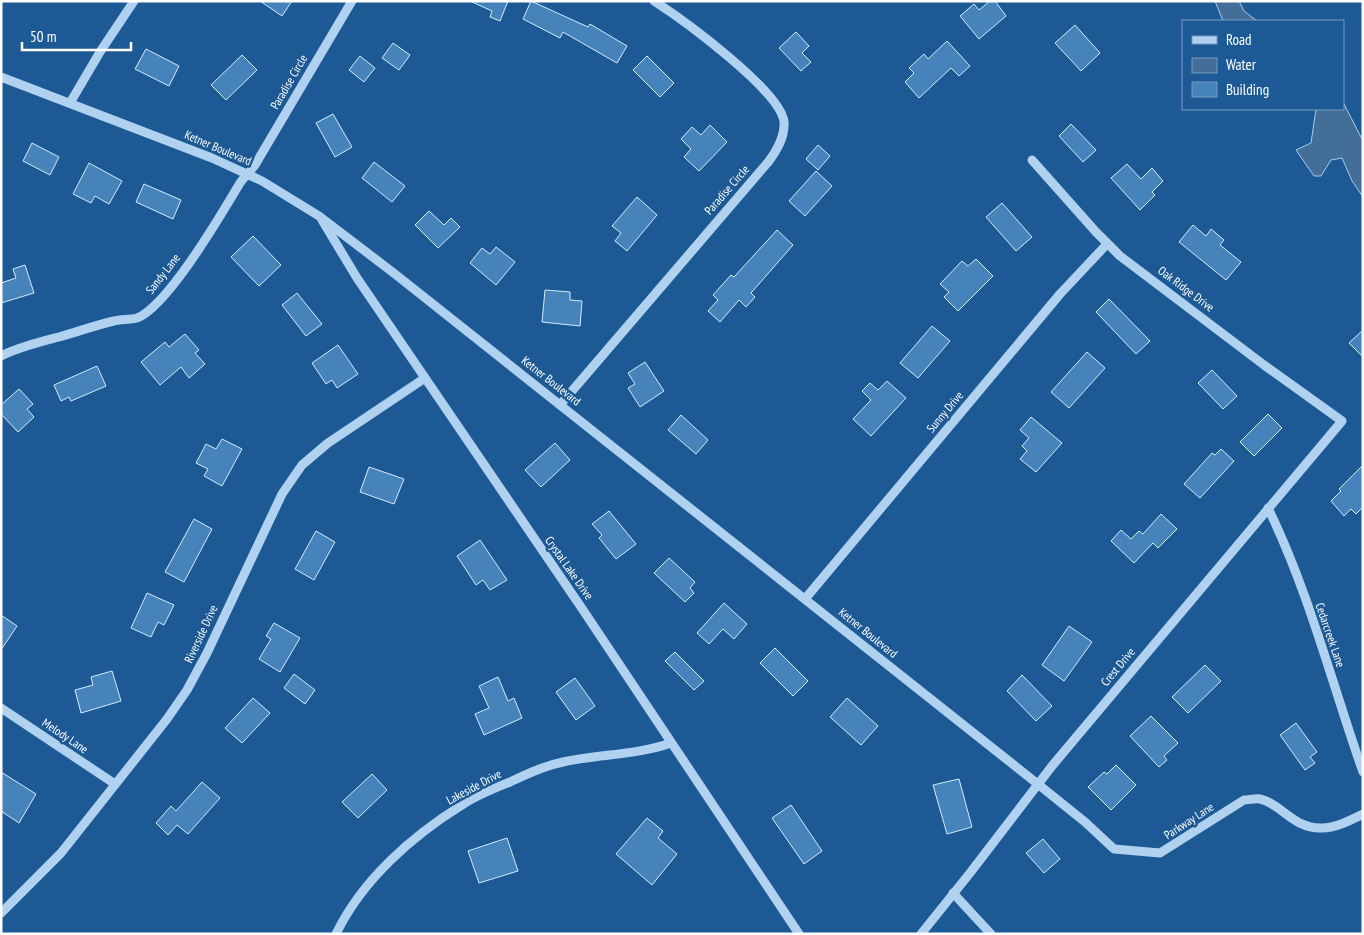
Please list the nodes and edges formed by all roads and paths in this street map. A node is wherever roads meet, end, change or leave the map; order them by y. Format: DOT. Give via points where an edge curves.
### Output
graph roads {
  1 [pos="134,1"];
  2 [pos="352,1"];
  3 [pos="654,1"];
  4 [pos="1,77"];
  5 [pos="70,103"];
  6 [pos="1032,160"];
  7 [pos="249,174"];
  8 [pos="319,216"];
  9 [pos="1107,244"];
  10 [pos="1,356"];
  11 [pos="425,378"];
  12 [pos="560,405"];
  13 [pos="1342,421"];
  14 [pos="1268,508"];
  15 [pos="805,599"];
  16 [pos="1,708"];
  17 [pos="671,742"];
  18 [pos="1363,772"];
  19 [pos="115,784"];
  20 [pos="1039,784"];
  21 [pos="1363,814"];
  22 [pos="953,894"];
  23 [pos="1,912"];
  24 [pos="336,934"];
  25 [pos="800,934"];
  26 [pos="921,934"];
  27 [pos="991,934"];
  1 -- 5 [label="street"];
  2 -- 7 [label="street, Paradise Circle"];
  3 -- 12 [label="street, Paradise Circle" via="701,34 767,94 778,107 784,122 782,135 769,161"];
  4 -- 5 [label="street, Ketner Boulevard"];
  5 -- 7 [label="street, Ketner Boulevard"];
  6 -- 9 [label="street, Oak Ridge Drive"];
  7 -- 8 [label="street, Ketner Boulevard"];
  7 -- 10 [label="street, Sandy Lane" via="174,284 150,310 137,318 106,323"];
  8 -- 11 [label="street, Crystal Lake Drive"];
  8 -- 12 [label="street, Ketner Boulevard"];
  9 -- 13 [label="street, Oak Ridge Drive"];
  9 -- 15 [label="street, Sunny Drive" via="1060,294"];
  11 -- 17 [label="street, Crystal Lake Drive"];
  11 -- 19 [label="street, Riverside Drive" via="328,443 291,478 191,683"];
  12 -- 15 [label="street, Ketner Boulevard"];
  13 -- 14 [label="street, Crest Drive"];
  14 -- 18 [label="street, Cedarcreek Lane" via="1300,585"];
  14 -- 20 [label="street, Crest Drive"];
  15 -- 20 [label="street, Ketner Boulevard"];
  16 -- 19 [label="street, Melody Lane"];
  17 -- 24 [label="street, Lakeside Drive" via="633,752 561,762 470,800 397,854 352,906"];
  17 -- 25 [label="street, Crystal Lake Drive"];
  19 -- 23 [label="street, Riverside Drive" via="61,853"];
  20 -- 21 [label="street, Parkway Lane" via="1114,849 1160,853 1244,800 1260,799 1294,821 1318,828"];
  20 -- 22 [label="street, Crest Drive"];
  22 -- 26 [label="street, Crest Drive"];
  22 -- 27 [label="street"];
}
